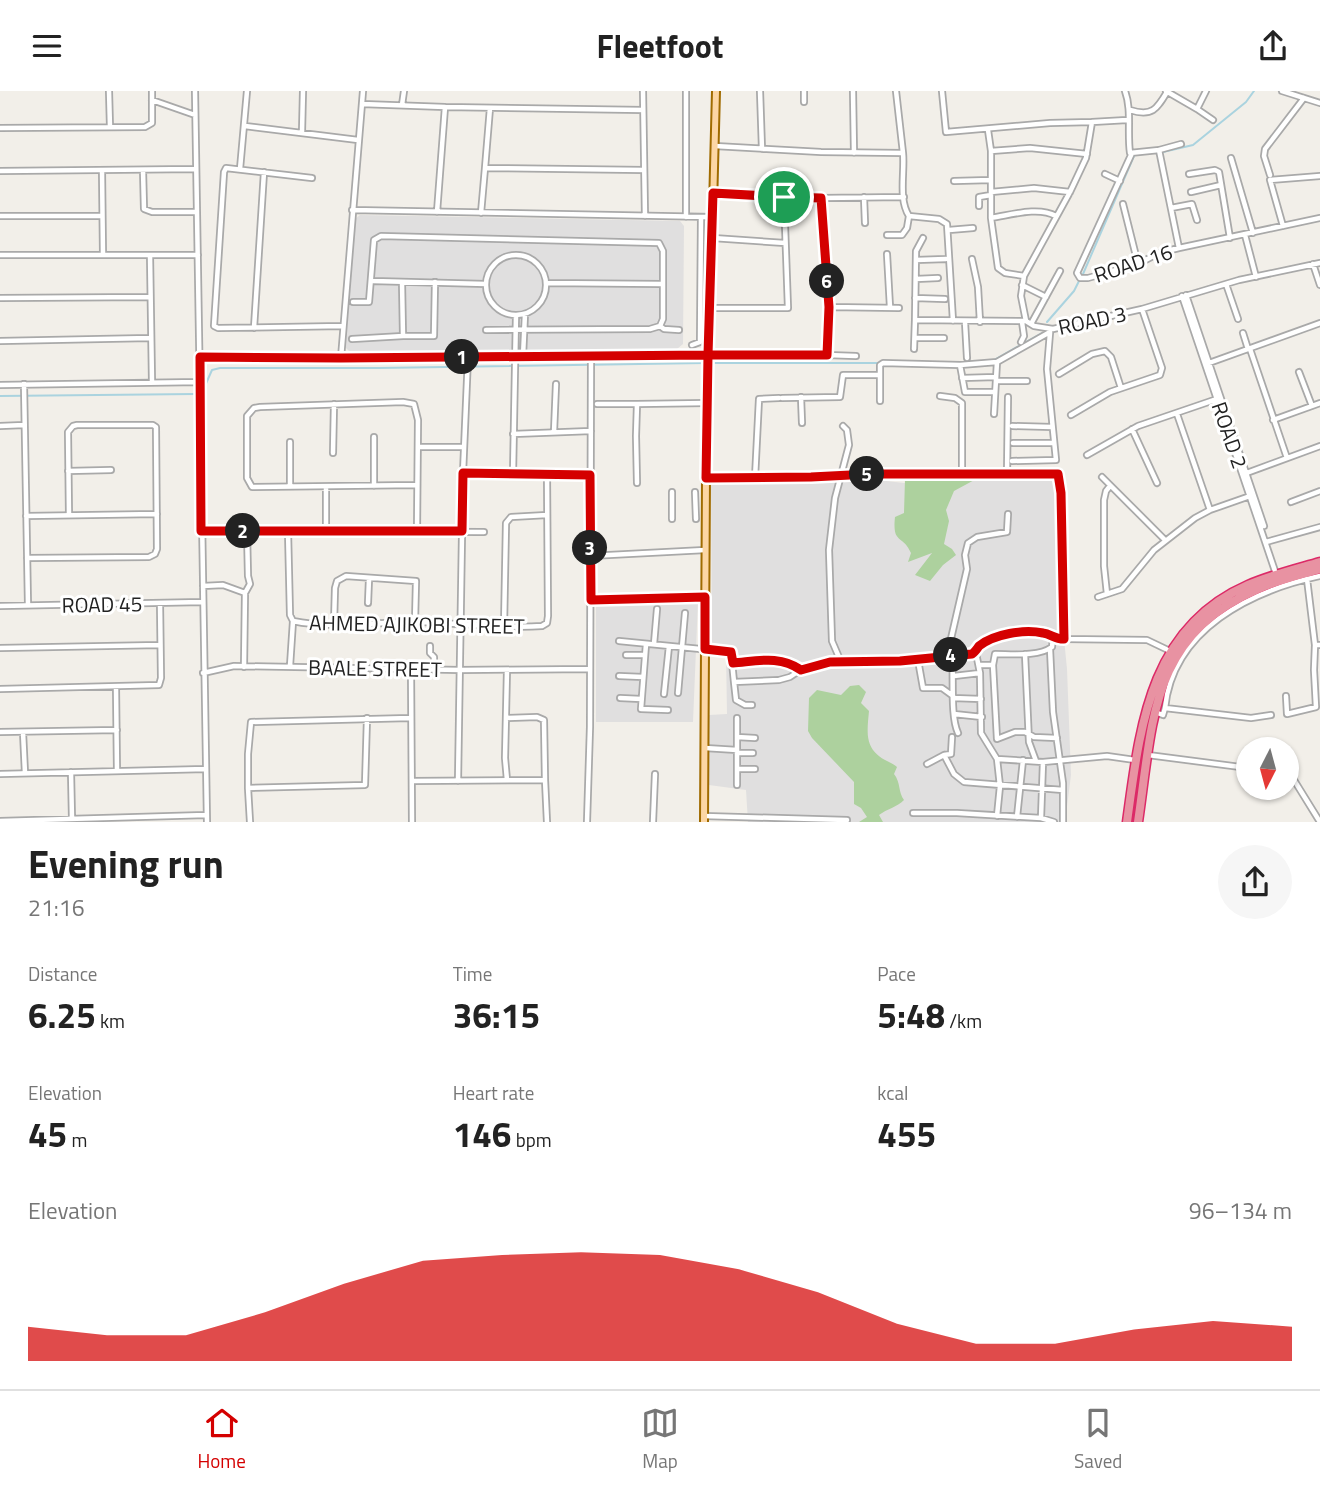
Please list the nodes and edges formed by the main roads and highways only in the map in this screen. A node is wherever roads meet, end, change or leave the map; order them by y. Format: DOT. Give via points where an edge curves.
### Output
graph roads {
  1 [pos="716,91"];
  2 [pos="1320,562"];
  3 [pos="1320,569"];
  4 [pos="1148,721"];
  5 [pos="704,819"];
  6 [pos="1127,822"];
  7 [pos="1138,822"];
  1 -- 5 [label="main road" via="707,403"];
  2 -- 4 [label="highway" via="1247,585 1217,602 1190,626 1170,651 1155,682"];
  3 -- 4 [label="highway" via="1258,589 1212,616 1174,661"];
  4 -- 6 [label="highway" via="1135,760"];
  4 -- 7 [label="highway"];
}
